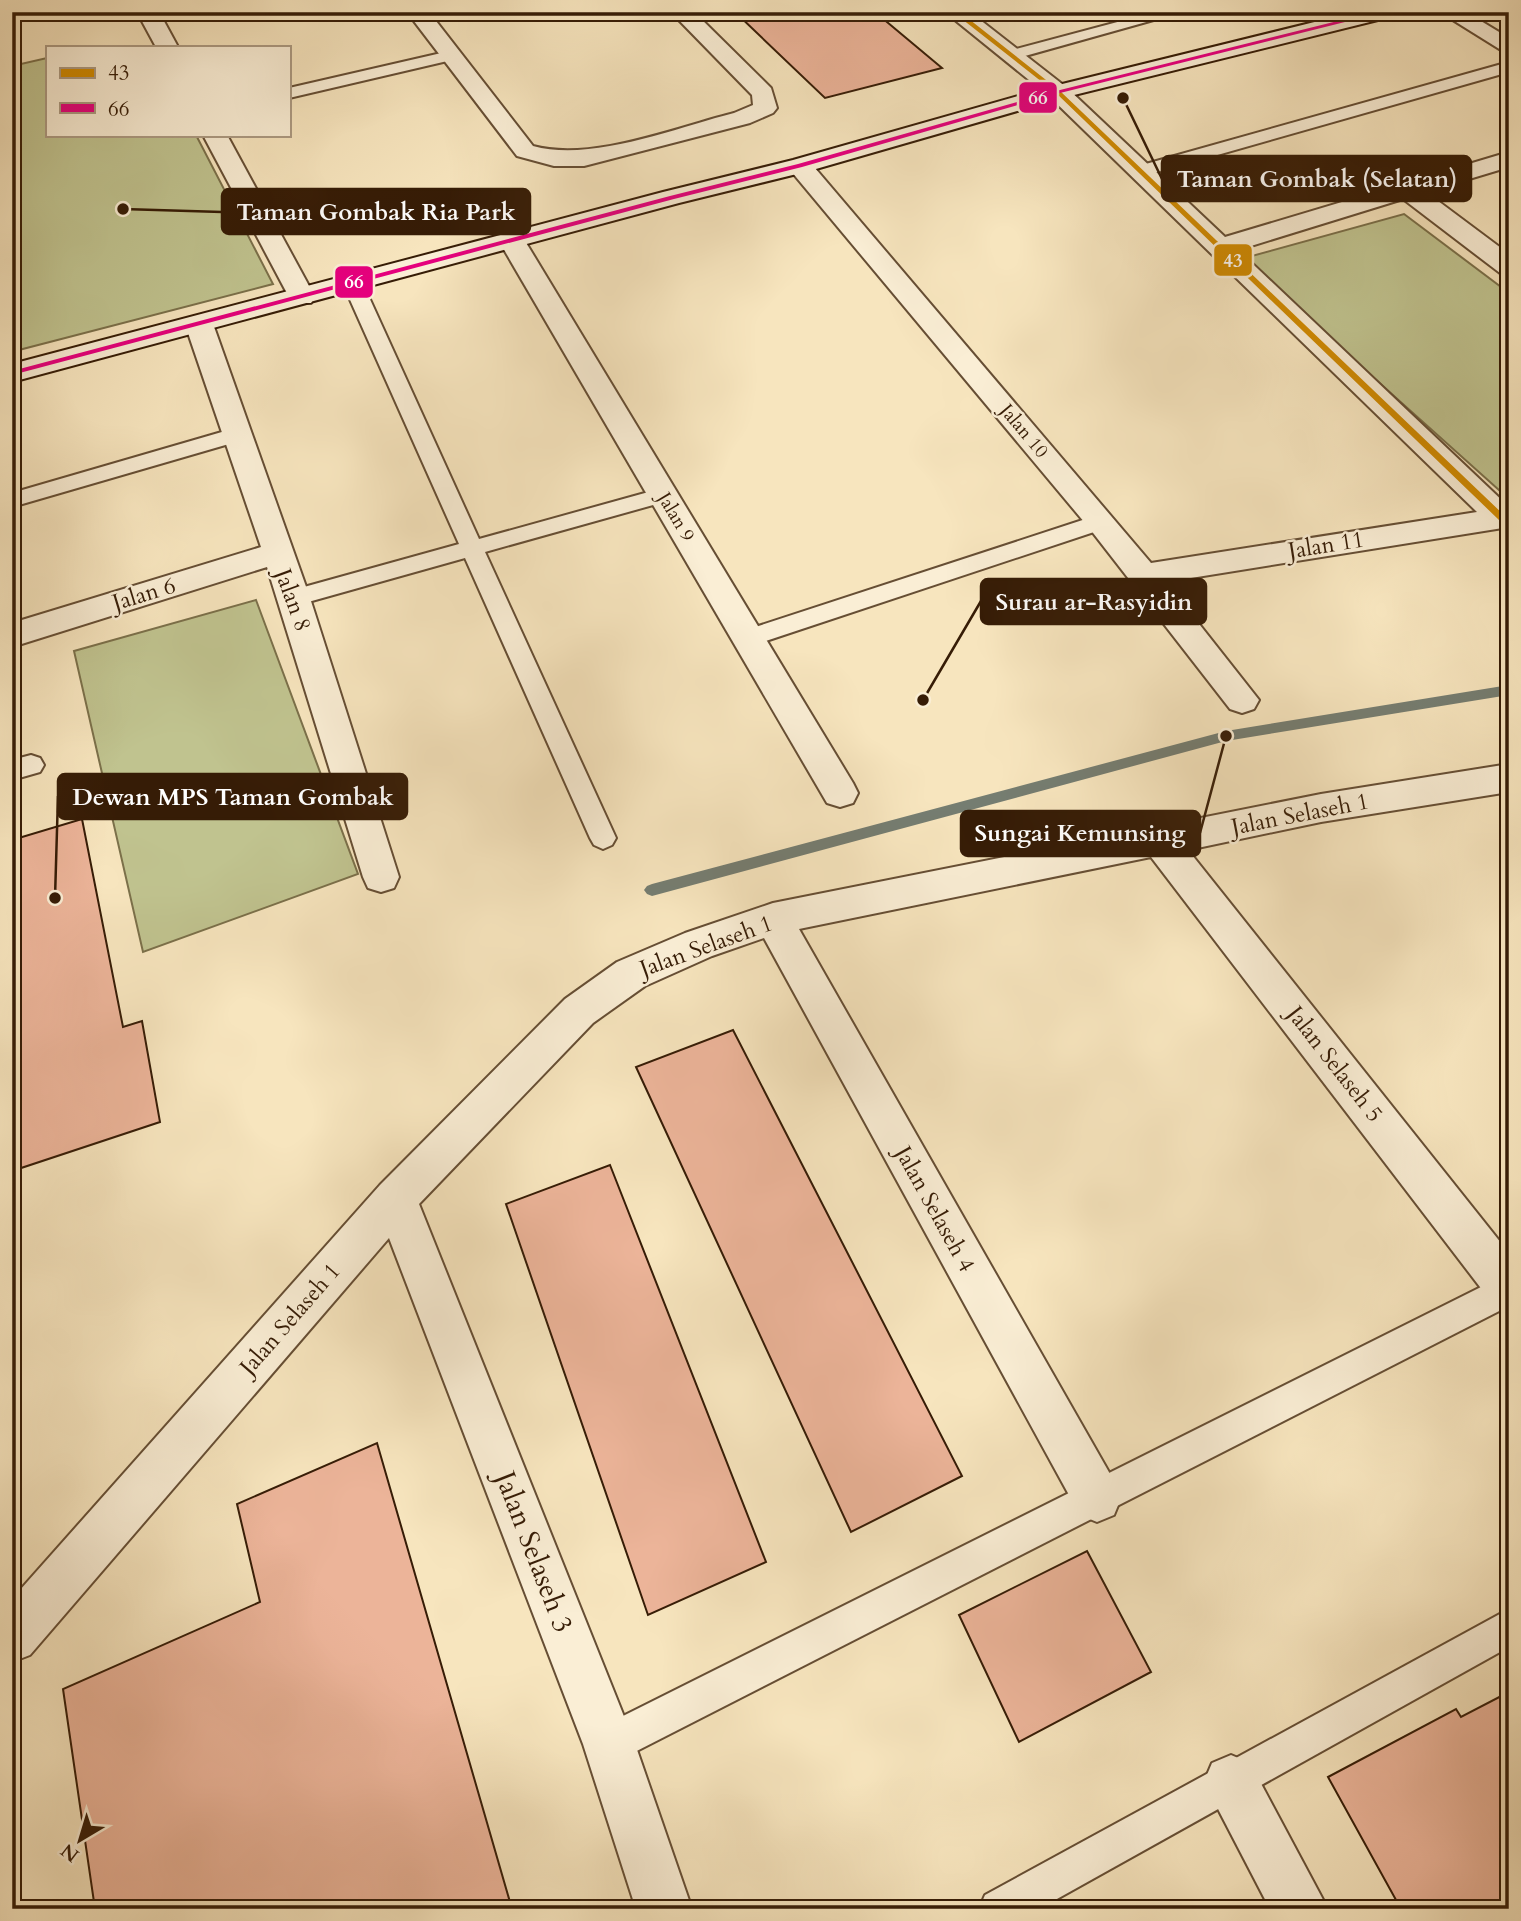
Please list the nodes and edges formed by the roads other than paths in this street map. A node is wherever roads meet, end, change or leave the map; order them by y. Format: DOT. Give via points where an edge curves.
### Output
graph roads {
  1 [pos="148,12"];
  2 [pos="418,12"];
  3 [pos="682,12"];
  4 [pos="956,12"];
  5 [pos="1174,12"];
  6 [pos="1382,12"];
  7 [pos="1451,12"];
  8 [pos="166,46"];
  9 [pos="1509,48"];
  10 [pos="1011,55"];
  11 [pos="450,56"];
  12 [pos="1509,67"];
  13 [pos="1058,92"];
  14 [pos="290,93"];
  15 [pos="216,136"];
  16 [pos="1509,159"];
  17 [pos="800,166"];
  18 [pos="1141,171"];
  19 [pos="1407,190"];
  20 [pos="512,241"];
  21 [pos="1220,247"];
  22 [pos="1509,267"];
  23 [pos="353,284"];
  24 [pos="302,297"];
  25 [pos="199,324"];
  26 [pos="12,373"];
  27 [pos="239,434"];
  28 [pos="663,495"];
  29 [pos="12,500"];
  30 [pos="1505,518"];
  31 [pos="1101,522"];
  32 [pos="472,550"];
  33 [pos="276,553"];
  34 [pos="1143,575"];
  35 [pos="294,598"];
  36 [pos="12,635"];
  37 [pos="748,638"];
  38 [pos="1242,700"];
  39 [pos="1509,778"];
  40 [pos="841,793"];
  41 [pos="603,838"];
  42 [pos="1158,841"];
  43 [pos="381,877"];
  44 [pos="773,919"];
  45 [pos="395,1199"];
  46 [pos="1509,1289"];
  47 [pos="1097,1498"];
  48 [pos="1509,1627"];
  49 [pos="12,1637"];
  50 [pos="609,1744"];
  51 [pos="1231,1782"];
  52 [pos="664,1909"];
  53 [pos="999,1909"];
  54 [pos="1300,1909"];
  1 -- 8 [label="street"];
  2 -- 11 [label="street"];
  3 -- 11 [label="street" via="763,93 765,108 584,159 554,159 526,151"];
  4 -- 10 [label="street"];
  5 -- 10 [label="lane"];
  6 -- 13 [label="street"];
  7 -- 9 [label="street"];
  10 -- 13 [label="street"];
  11 -- 14 [label="lane"];
  12 -- 18 [label="lane"];
  13 -- 17 [label="street"];
  13 -- 18 [label="street"];
  15 -- 24 [label="street"];
  16 -- 19 [label="street"];
  17 -- 20 [label="street"];
  17 -- 31 [label="street, Jalan 10"];
  18 -- 21 [label="street"];
  19 -- 21 [label="street"];
  19 -- 22 [label="street"];
  20 -- 23 [label="street"];
  20 -- 28 [label="street, Jalan 9"];
  21 -- 30 [label="street"];
  23 -- 24 [label="street"];
  23 -- 32 [label="lane"];
  24 -- 25 [label="street"];
  25 -- 26 [label="street"];
  25 -- 27 [label="street, Jalan 8"];
  27 -- 29 [label="lane"];
  27 -- 33 [label="street, Jalan 8"];
  28 -- 32 [label="lane"];
  28 -- 37 [label="street, Jalan 9"];
  30 -- 34 [label="street, Jalan 11"];
  31 -- 34 [label="street, Jalan 10"];
  31 -- 37 [label="lane"];
  32 -- 35 [label="lane"];
  32 -- 41 [label="lane"];
  33 -- 35 [label="street, Jalan 8"];
  33 -- 36 [label="street, Jalan 6"];
  34 -- 38 [label="street, Jalan 10"];
  35 -- 43 [label="street, Jalan 8"];
  37 -- 40 [label="street, Jalan 9"];
  39 -- 42 [label="street, Jalan Selaseh 1" via="1321,808"];
  42 -- 44 [label="street, Jalan Selaseh 1"];
  42 -- 46 [label="street, Jalan Selaseh 5"];
  44 -- 45 [label="street, Jalan Selaseh 1" via="631,974 579,1011"];
  44 -- 47 [label="street, Jalan Selaseh 4"];
  45 -- 49 [label="street, Jalan Selaseh 1"];
  45 -- 50 [label="street, Jalan Selaseh 3"];
  46 -- 47 [label="lane"];
  47 -- 50 [label="lane"];
  48 -- 51 [label="lane"];
  50 -- 52 [label="street, Jalan Selaseh 3"];
  51 -- 53 [label="lane"];
  51 -- 54 [label="street"];
}
